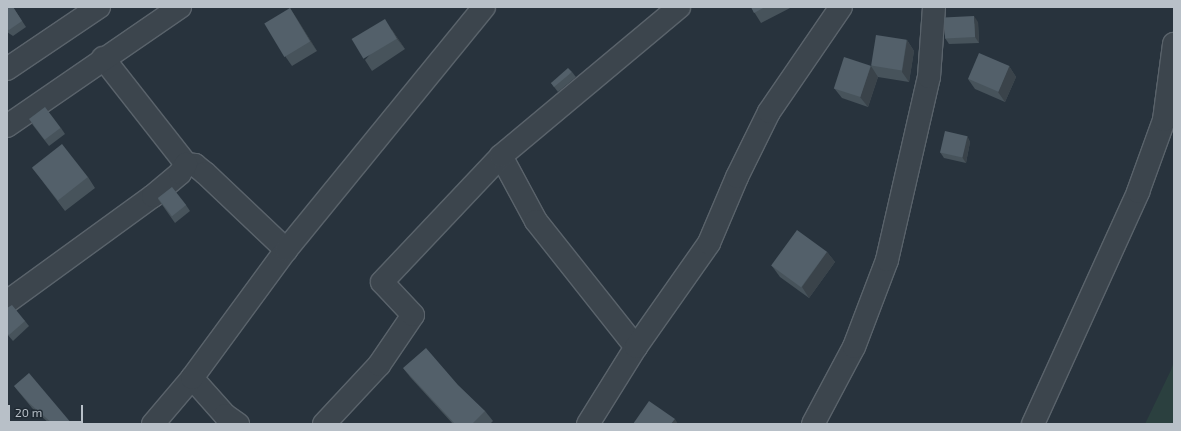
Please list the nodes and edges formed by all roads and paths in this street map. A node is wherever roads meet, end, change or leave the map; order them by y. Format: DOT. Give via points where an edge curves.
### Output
graph roads {
  1 [pos="99,7"];
  2 [pos="180,7"];
  3 [pos="484,7"];
  4 [pos="680,7"];
  5 [pos="841,7"];
  6 [pos="934,7"];
  7 [pos="1174,44"];
  8 [pos="104,58"];
  9 [pos="7,69"];
  10 [pos="7,126"];
  11 [pos="501,156"];
  12 [pos="186,164"];
  13 [pos="286,250"];
  14 [pos="7,302"];
  15 [pos="636,347"];
  16 [pos="192,378"];
  17 [pos="153,424"];
  18 [pos="238,424"];
  19 [pos="324,424"];
  20 [pos="588,424"];
  21 [pos="813,424"];
  22 [pos="1033,424"];
  1 -- 9 [label="street"];
  2 -- 8 [label="street"];
  3 -- 13 [label="street"];
  4 -- 11 [label="street"];
  5 -- 15 [label="street" via="769,112 709,242"];
  6 -- 21 [label="street" via="929,78 887,260 854,347"];
  7 -- 22 [label="street" via="1164,120 1138,192"];
  8 -- 10 [label="street"];
  8 -- 12 [label="street"];
  11 -- 15 [label="street" via="536,221"];
  11 -- 19 [label="street" via="382,282 412,315 379,365"];
  12 -- 13 [label="street" via="195,165 205,173"];
  12 -- 14 [label="street" via="180,173 153,196"];
  13 -- 16 [label="street"];
  15 -- 20 [label="street"];
  16 -- 17 [label="street"];
  16 -- 18 [label="street" via="225,415"];
}
